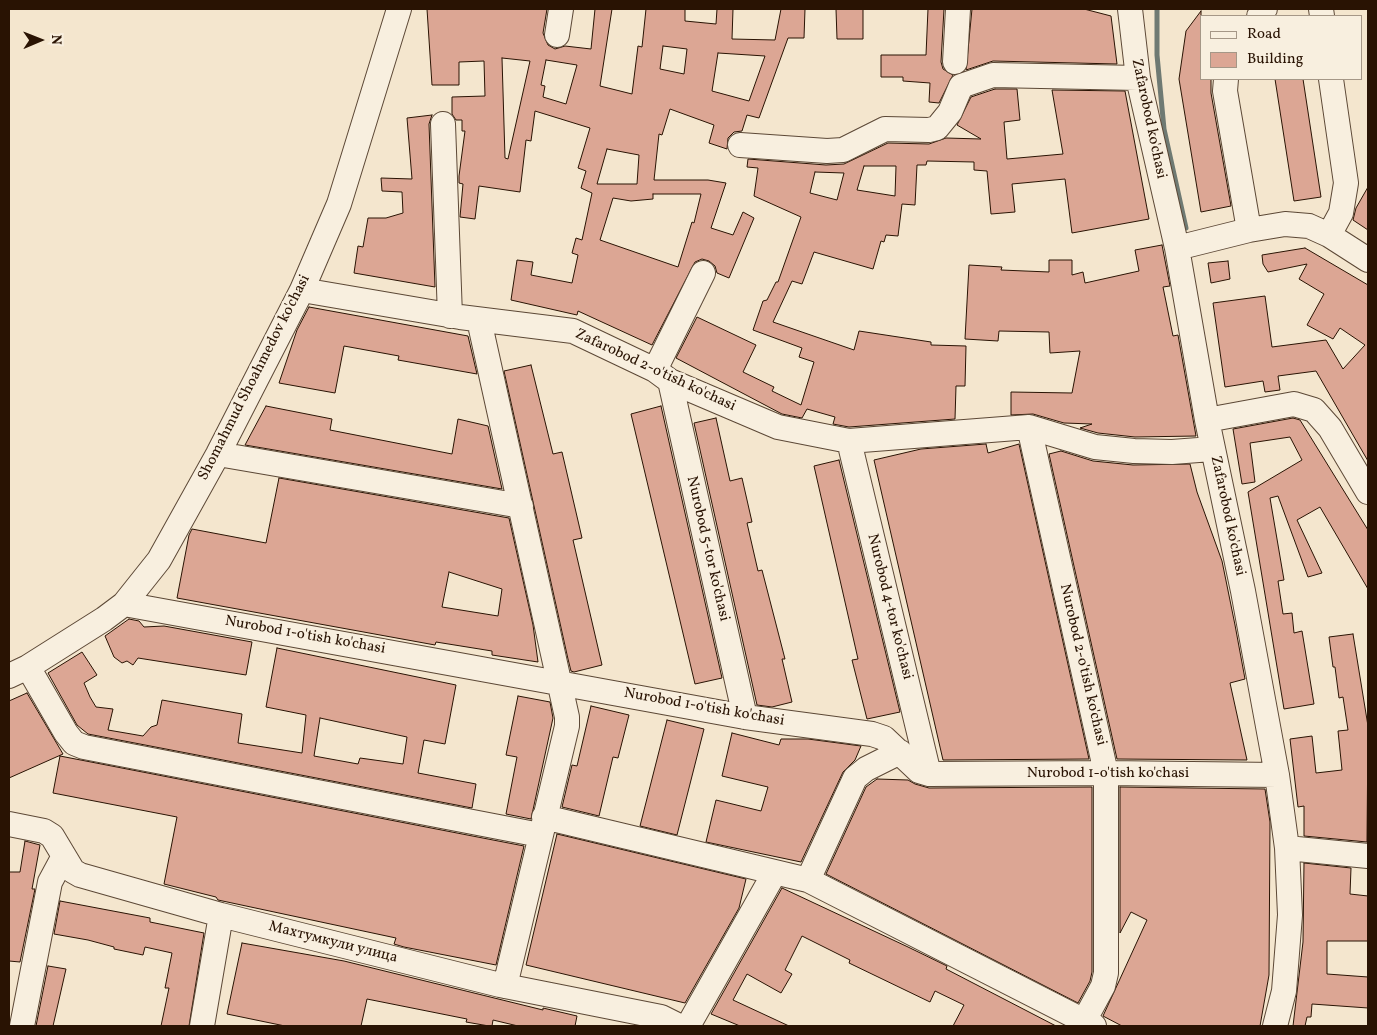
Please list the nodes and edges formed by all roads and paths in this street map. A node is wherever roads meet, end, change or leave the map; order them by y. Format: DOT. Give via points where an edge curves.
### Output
graph roads {
  1 [pos="399,9"];
  2 [pos="561,9"];
  3 [pos="958,9"];
  4 [pos="1130,9"];
  5 [pos="557,34"];
  6 [pos="955,62"];
  7 [pos="1138,78"];
  8 [pos="1226,80"];
  9 [pos="1331,80"];
  10 [pos="443,124"];
  11 [pos="740,146"];
  12 [pos="1249,230"];
  13 [pos="1330,235"];
  14 [pos="1177,248"];
  15 [pos="1368,260"];
  16 [pos="703,273"];
  17 [pos="302,290"];
  18 [pos="450,316"];
  19 [pos="479,320"];
  20 [pos="662,376"];
  21 [pos="1207,420"];
  22 [pos="1029,426"];
  23 [pos="849,440"];
  24 [pos="1212,449"];
  25 [pos="218,454"];
  26 [pos="1368,492"];
  27 [pos="521,506"];
  28 [pos="124,604"];
  29 [pos="18,672"];
  30 [pos="560,682"];
  31 [pos="745,717"];
  32 [pos="900,752"];
  33 [pos="1106,772"];
  34 [pos="929,774"];
  35 [pos="1277,776"];
  36 [pos="9,824"];
  37 [pos="542,826"];
  38 [pos="1287,848"];
  39 [pos="64,856"];
  40 [pos="1368,856"];
  41 [pos="775,872"];
  42 [pos="808,880"];
  43 [pos="221,915"];
  44 [pos="505,986"];
  45 [pos="665,1023"];
  46 [pos="1089,1024"];
  47 [pos="22,1026"];
  48 [pos="202,1026"];
  49 [pos="688,1026"];
  50 [pos="1275,1026"];
  1 -- 17 [label="street, Shomahmud Shoahmedov ko'chasi" via="339,204"];
  2 -- 5 [label="street"];
  3 -- 6 [label="street"];
  4 -- 7 [label="street, Zafarobod ko'chasi"];
  7 -- 11 [label="street" via="993,75 961,86 950,112 937,128 930,130 885,129 843,150 827,152"];
  7 -- 14 [label="street, Zafarobod ko'chasi"];
  8 -- 12 [label="street" via="1225,91"];
  9 -- 13 [label="street" via="1346,183 1341,213"];
  10 -- 18 [label="street"];
  12 -- 13 [label="street" via="1285,224 1309,226"];
  12 -- 14 [label="street"];
  13 -- 15 [label="street"];
  14 -- 21 [label="street, Zafarobod ko'chasi"];
  16 -- 20 [label="street"];
  17 -- 18 [label="street, Zafarobod 2-o'tish ko'chasi"];
  17 -- 25 [label="street, Shomahmud Shoahmedov ko'chasi"];
  18 -- 19 [label="street, Zafarobod 2-o'tish ko'chasi"];
  19 -- 20 [label="street, Zafarobod 2-o'tish ko'chasi" via="572,331"];
  19 -- 27 [label="street"];
  20 -- 23 [label="street, Zafarobod 2-o'tish ko'chasi" via="778,427"];
  20 -- 31 [label="street, Nurobod 5-tor ko'chasi"];
  21 -- 24 [label="street, Zafarobod ko'chasi"];
  21 -- 26 [label="street" via="1294,404 1314,410 1330,428"];
  22 -- 23 [label="street, Zafarobod 2-o'tish ko'chasi"];
  22 -- 24 [label="street, Zafarobod 2-o'tish ko'chasi" via="1095,446 1134,451"];
  22 -- 33 [label="street, Nurobod 2-o'tish ko'chasi"];
  23 -- 34 [label="street, Nurobod 4-tor ko'chasi"];
  24 -- 35 [label="street, Zafarobod ko'chasi" via="1243,591"];
  25 -- 27 [label="street"];
  25 -- 28 [label="street, Shomahmud Shoahmedov ko'chasi" via="159,560"];
  27 -- 30 [label="street"];
  28 -- 29 [label="street, Shomahmud Shoahmedov ko'chasi"];
  28 -- 30 [label="street, Nurobod 1-o'tish ko'chasi"];
  29 -- 37 [label="street" via="74,743 84,748"];
  30 -- 31 [label="street, Nurobod 1-o'tish ko'chasi"];
  30 -- 37 [label="street" via="567,726"];
  31 -- 32 [label="street, Nurobod 1-o'tish ko'chasi" via="872,734 884,738"];
  32 -- 34 [label="street, Nurobod 1-o'tish ko'chasi" via="919,771"];
  32 -- 42 [label="street" via="855,778"];
  33 -- 34 [label="street, Nurobod 1-o'tish ko'chasi"];
  33 -- 35 [label="street, Nurobod 1-o'tish ko'chasi"];
  33 -- 46 [label="street, Nurobod 2-o'tish ko'chasi" via="1106,974"];
  35 -- 38 [label="street, Zafarobod ko'chasi"];
  36 -- 39 [label="street, Махтумкули улица" via="44,831 52,836"];
  37 -- 41 [label="street"];
  37 -- 44 [label="street"];
  38 -- 40 [label="street"];
  38 -- 50 [label="street, Zafarobod ko'chasi" via="1290,914 1284,991"];
  39 -- 43 [label="street, Махтумкули улица" via="73,871 80,875"];
  39 -- 47 [label="street" via="50,882"];
  41 -- 42 [label="street"];
  41 -- 49 [label="street"];
  42 -- 46 [label="street"];
  43 -- 44 [label="street, Махтумкули улица"];
  43 -- 48 [label="street"];
  44 -- 45 [label="street, Махтумкули улица"];
}
